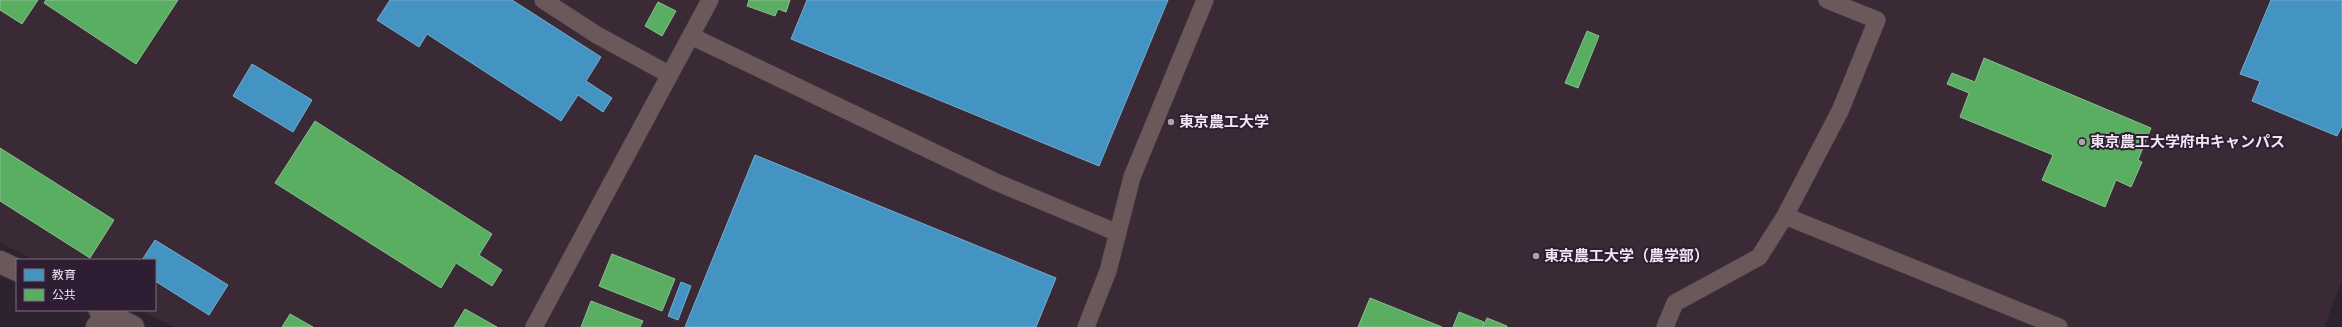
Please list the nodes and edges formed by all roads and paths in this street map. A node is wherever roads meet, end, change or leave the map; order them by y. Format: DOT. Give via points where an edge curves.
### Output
graph roads {
  1 [pos="543,0"];
  2 [pos="710,0"];
  3 [pos="1205,0"];
  4 [pos="1827,0"];
  5 [pos="691,36"];
  6 [pos="670,75"];
  7 [pos="1785,216"];
  8 [pos="1118,233"];
  9 [pos="0,262"];
  10 [pos="16,270"];
  11 [pos="102,317"];
  12 [pos="133,327"];
  13 [pos="534,327"];
  14 [pos="1086,327"];
  15 [pos="1665,327"];
  16 [pos="2059,327"];
  1 -- 6 [label="lane" via="597,35"];
  2 -- 5 [label="lane"];
  3 -- 8 [label="lane" via="1132,177"];
  4 -- 7 [label="lane" via="1877,20 1840,112"];
  5 -- 6 [label="lane"];
  5 -- 8 [label="lane" via="996,182"];
  6 -- 13 [label="lane"];
  7 -- 15 [label="lane" via="1759,257 1674,303"];
  7 -- 16 [label="lane"];
  8 -- 14 [label="lane" via="1108,271"];
  9 -- 10 [label="street"];
  11 -- 12 [label="street"];
}
